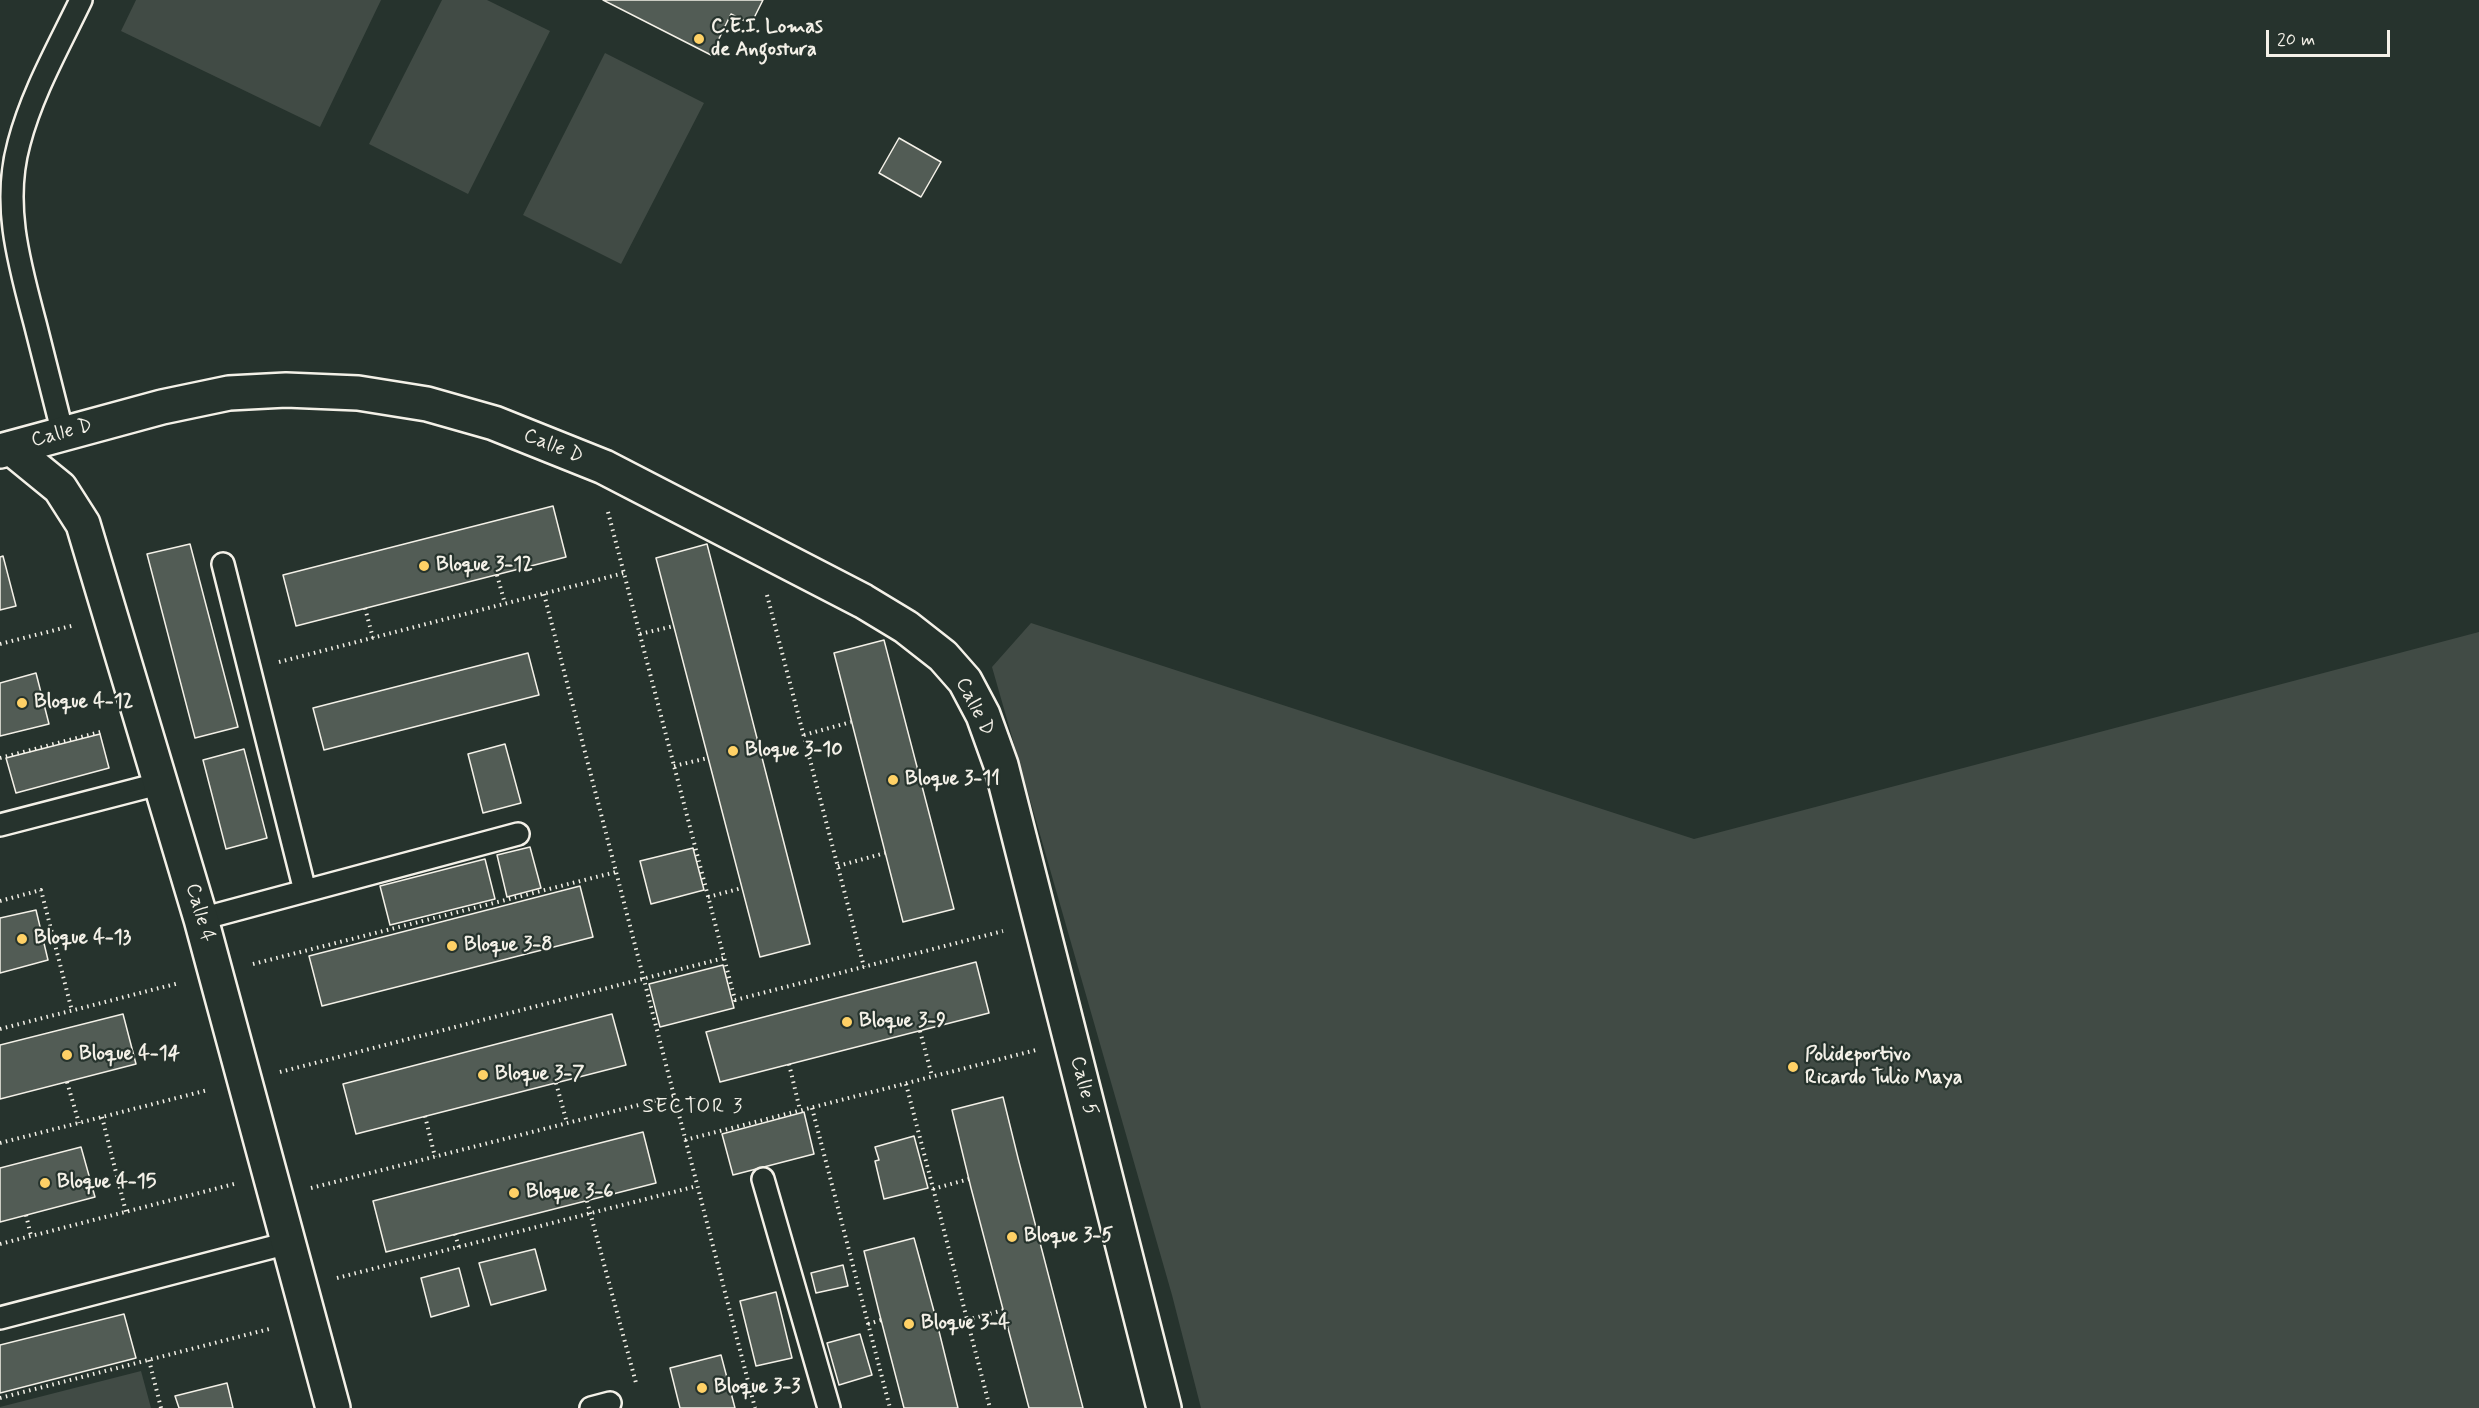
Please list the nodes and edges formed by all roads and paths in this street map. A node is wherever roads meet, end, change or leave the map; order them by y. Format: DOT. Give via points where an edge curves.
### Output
graph roads {
  1 [pos="81,0"];
  2 [pos="63,434"];
  3 [pos="5,449"];
  4 [pos="595,464"];
  5 [pos="754,545"];
  6 [pos="223,564"];
  7 [pos="624,573"];
  8 [pos="497,575"];
  9 [pos="544,594"];
  10 [pos="505,604"];
  11 [pos="365,608"];
  12 [pos="111,616"];
  13 [pos="674,626"];
  14 [pos="640,634"];
  15 [pos="374,638"];
  16 [pos="0,644"];
  17 [pos="249,669"];
  18 [pos="143,721"];
  19 [pos="851,722"];
  20 [pos="804,735"];
  21 [pos="0,758"];
  22 [pos="708,758"];
  23 [pos="1001,765"];
  24 [pos="674,766"];
  25 [pos="162,783"];
  26 [pos="0,825"];
  27 [pos="518,834"];
  28 [pos="885,854"];
  29 [pos="838,866"];
  30 [pos="616,872"];
  31 [pos="742,888"];
  32 [pos="305,891"];
  33 [pos="708,897"];
  34 [pos="0,901"];
  35 [pos="201,919"];
  36 [pos="1042,921"];
  37 [pos="724,958"];
  38 [pos="864,967"];
  39 [pos="216,974"];
  40 [pos="644,979"];
  41 [pos="72,1011"];
  42 [pos="0,1029"];
  43 [pos="920,1031"];
  44 [pos="1071,1041"];
  45 [pos="789,1064"];
  46 [pos="933,1077"];
  47 [pos="244,1081"];
  48 [pos="67,1082"];
  49 [pos="556,1083"];
  50 [pos="906,1084"];
  51 [pos="674,1096"];
  52 [pos="812,1108"];
  53 [pos="800,1110"];
  54 [pos="425,1116"];
  55 [pos="102,1117"];
  56 [pos="78,1123"];
  57 [pos="567,1123"];
  58 [pos="686,1140"];
  59 [pos="0,1143"];
  60 [pos="435,1157"];
  61 [pos="763,1179"];
  62 [pos="969,1179"];
  63 [pos="273,1186"];
  64 [pos="697,1186"];
  65 [pos="933,1189"];
  66 [pos="587,1201"];
  67 [pos="126,1212"];
  68 [pos="592,1213"];
  69 [pos="26,1215"];
  70 [pos="455,1234"];
  71 [pos="31,1236"];
  72 [pos="288,1243"];
  73 [pos="0,1244"];
  74 [pos="459,1247"];
  75 [pos="300,1288"];
  76 [pos="1004,1310"];
  77 [pos="0,1318"];
  78 [pos="309,1319"];
  79 [pos="881,1320"];
  80 [pos="967,1320"];
  81 [pos="868,1324"];
  82 [pos="149,1360"];
  83 [pos="636,1385"];
  84 [pos="0,1398"];
  85 [pos="161,1408"];
  86 [pos="333,1408"];
  87 [pos="755,1408"];
  88 [pos="829,1408"];
  89 [pos="890,1408"];
  90 [pos="990,1408"];
  91 [pos="1164,1408"];
  1 -- 2 [label="lane" via="21,135 11,191 13,232 21,271"];
  2 -- 3 [label="street, Calle D"];
  2 -- 4 [label="street, Calle D" via="229,393 358,393 427,404 483,420"];
  3 -- 12 [label="street, Calle 4" via="48,477 68,499 83,524"];
  4 -- 5 [label="street, Calle D"];
  4 -- 7 [label="path"];
  5 -- 20 [label="path"];
  5 -- 23 [label="street, Calle D" via="889,616 943,656 965,681 983,715"];
  6 -- 17 [label="lane"];
  7 -- 9 [label="path"];
  7 -- 14 [label="path"];
  8 -- 10 [label="path"];
  9 -- 10 [label="path"];
  9 -- 30 [label="path"];
  10 -- 15 [label="path"];
  11 -- 15 [label="path"];
  12 -- 16 [label="path"];
  12 -- 18 [label="street, Calle 4"];
  13 -- 14 [label="path"];
  14 -- 24 [label="path"];
  15 -- 17 [label="path"];
  17 -- 32 [label="lane"];
  18 -- 21 [label="path"];
  18 -- 25 [label="street, Calle 4"];
  19 -- 20 [label="path"];
  20 -- 29 [label="path"];
  22 -- 24 [label="path"];
  23 -- 36 [label="street, Calle 5"];
  24 -- 33 [label="path"];
  25 -- 26 [label="lane"];
  25 -- 35 [label="street, Calle 4"];
  27 -- 32 [label="lane"];
  28 -- 29 [label="path"];
  29 -- 38 [label="path"];
  30 -- 39 [label="path"];
  30 -- 40 [label="path"];
  31 -- 33 [label="path"];
  32 -- 35 [label="lane"];
  33 -- 37 [label="path"];
  34 -- 41 [label="path" via="41,890"];
  35 -- 39 [label="street, Calle 4"];
  36 -- 38 [label="path"];
  36 -- 44 [label="street, Calle 5"];
  37 -- 38 [label="path" via="735,1000"];
  37 -- 40 [label="path"];
  39 -- 41 [label="path"];
  39 -- 47 [label="street, Calle 4"];
  40 -- 47 [label="path"];
  40 -- 51 [label="path"];
  41 -- 42 [label="path"];
  43 -- 46 [label="path"];
  44 -- 46 [label="path"];
  44 -- 91 [label="street, Calle 5"];
  45 -- 53 [label="path"];
  46 -- 50 [label="path"];
  47 -- 55 [label="path"];
  47 -- 63 [label="street, Calle 4"];
  48 -- 56 [label="path"];
  49 -- 57 [label="path"];
  50 -- 52 [label="path"];
  50 -- 65 [label="path"];
  51 -- 57 [label="path"];
  51 -- 58 [label="path"];
  52 -- 53 [label="path"];
  52 -- 81 [label="path"];
  53 -- 58 [label="path"];
  54 -- 60 [label="path"];
  55 -- 56 [label="path"];
  55 -- 67 [label="path"];
  56 -- 59 [label="path"];
  57 -- 60 [label="path"];
  58 -- 64 [label="path"];
  60 -- 63 [label="path"];
  61 -- 88 [label="lane"];
  62 -- 65 [label="path"];
  63 -- 67 [label="path"];
  63 -- 72 [label="street, Calle 4"];
  64 -- 68 [label="path"];
  64 -- 87 [label="path"];
  65 -- 80 [label="path"];
  66 -- 68 [label="path"];
  67 -- 71 [label="path"];
  68 -- 74 [label="path"];
  68 -- 83 [label="path"];
  69 -- 71 [label="path"];
  70 -- 74 [label="path"];
  71 -- 73 [label="path"];
  72 -- 75 [label="street, Calle 4"];
  72 -- 77 [label="lane"];
  74 -- 75 [label="path"];
  75 -- 78 [label="street, Calle 4"];
  76 -- 80 [label="path"];
  78 -- 82 [label="path"];
  78 -- 86 [label="street, Calle 4"];
  79 -- 81 [label="path"];
  80 -- 90 [label="path"];
  81 -- 89 [label="path"];
  82 -- 84 [label="path"];
  82 -- 85 [label="path"];
}
